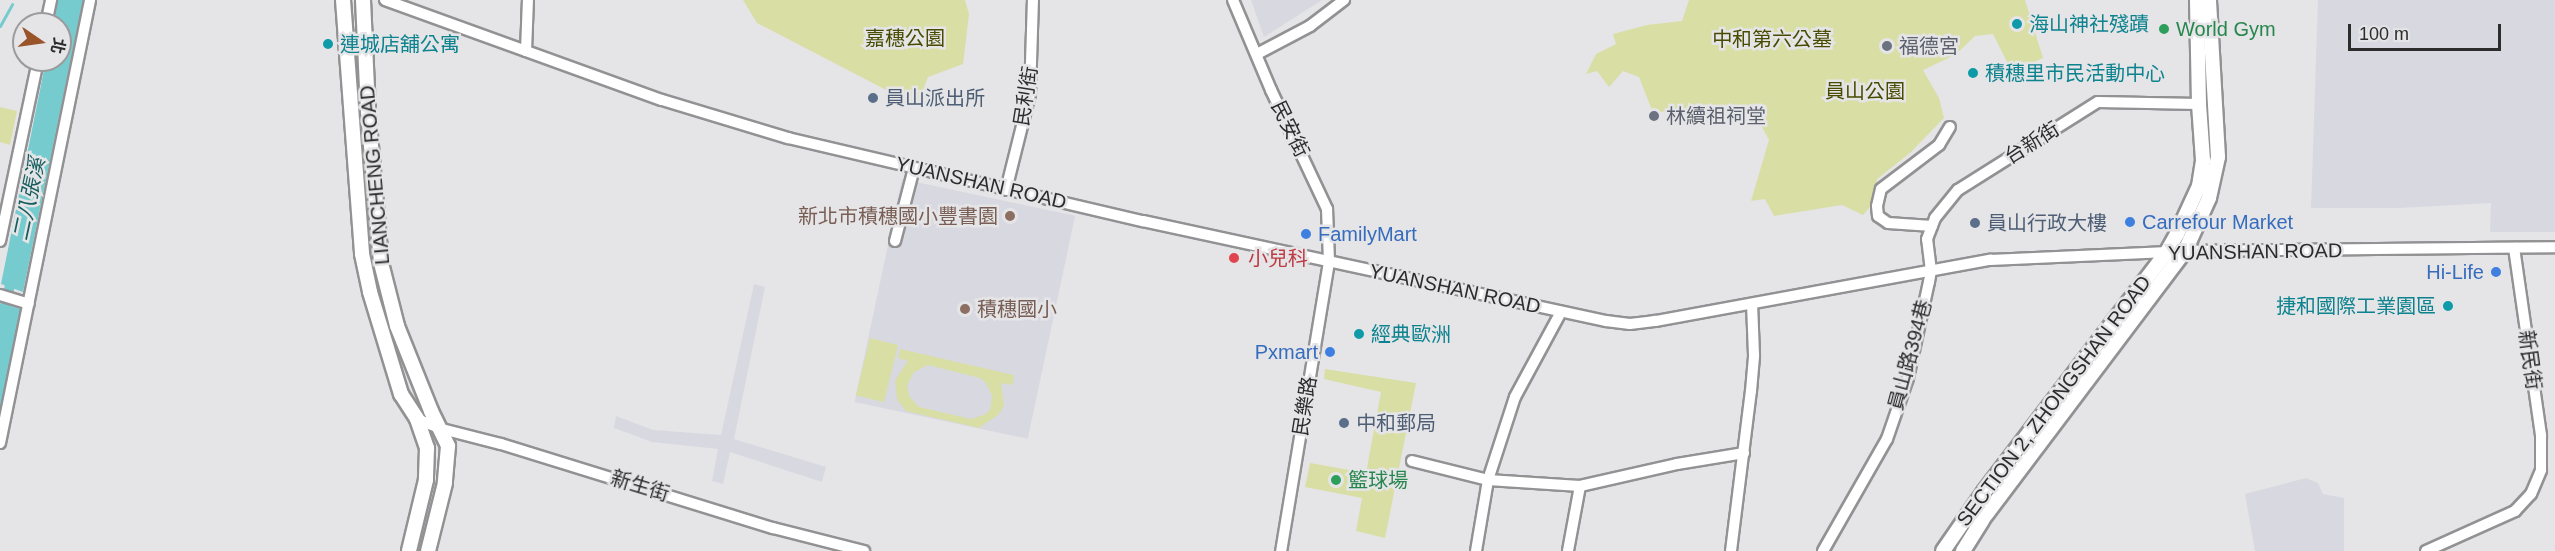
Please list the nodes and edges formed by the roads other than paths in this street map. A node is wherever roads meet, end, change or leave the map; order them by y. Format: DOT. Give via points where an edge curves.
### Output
graph roads {
  1 [pos="90,0"];
  2 [pos="343,0"];
  3 [pos="363,0"];
  4 [pos="385,0"];
  5 [pos="528,0"];
  6 [pos="1033,0"];
  7 [pos="1233,0"];
  8 [pos="1344,0"];
  9 [pos="2197,0"];
  10 [pos="2209,0"];
  11 [pos="526,51"];
  12 [pos="1257,54"];
  13 [pos="35,72"];
  14 [pos="2199,104"];
  15 [pos="1950,127"];
  16 [pos="914,168"];
  17 [pos="1006,190"];
  18 [pos="1932,226"];
  19 [pos="0,241"];
  20 [pos="894,242"];
  21 [pos="2555,247"];
  22 [pos="2514,248"];
  23 [pos="2185,251"];
  24 [pos="2167,252"];
  25 [pos="1329,262"];
  26 [pos="1931,271"];
  27 [pos="0,295"];
  28 [pos="29,304"];
  29 [pos="1752,304"];
  30 [pos="1561,312"];
  31 [pos="417,419"];
  32 [pos="442,429"];
  33 [pos="0,443"];
  34 [pos="1744,453"];
  35 [pos="1412,461"];
  36 [pos="1488,480"];
  37 [pos="1580,486"];
  38 [pos="409,551"];
  39 [pos="428,551"];
  40 [pos="864,551"];
  41 [pos="1281,551"];
  42 [pos="1476,551"];
  43 [pos="1568,551"];
  44 [pos="1731,551"];
  45 [pos="1823,551"];
  46 [pos="1943,551"];
  47 [pos="1963,551"];
  48 [pos="2426,551"];
  1 -- 28 [label="street"];
  2 -- 31 [label="main road, LIANCHENG ROAD" via="362,254 401,394"];
  3 -- 32 [label="main road, LIANCHENG ROAD" via="381,263 397,326"];
  4 -- 11 [label="street, YUANSHAN ROAD"];
  5 -- 11 [label="street"];
  6 -- 17 [label="street, 民利街" via="1030,94"];
  7 -- 12 [label="street, 民安街"];
  8 -- 12 [label="street" via="1310,26"];
  9 -- 14 [label="main road, SECTION 2, ZHONGSHAN ROAD"];
  10 -- 23 [label="main road, SECTION 2, ZHONGSHAN ROAD" via="2218,158 2209,198"];
  11 -- 16 [label="street, YUANSHAN ROAD" via="682,107 788,138"];
  12 -- 25 [label="street, 民安街" via="1327,205"];
  13 -- 19 [label="street"];
  14 -- 18 [label="street, 台新街" via="2098,102 1958,190"];
  14 -- 24 [label="main road, SECTION 2, ZHONGSHAN ROAD" via="2204,160 2199,186"];
  15 -- 18 [label="street" via="1939,145 1881,189 1877,206 1878,216 1888,223"];
  16 -- 17 [label="street, YUANSHAN ROAD"];
  16 -- 20 [label="street"];
  17 -- 25 [label="street, YUANSHAN ROAD"];
  18 -- 26 [label="street, 台新街" via="1927,239"];
  21 -- 22 [label="street, YUANSHAN ROAD"];
  22 -- 23 [label="street, YUANSHAN ROAD"];
  22 -- 48 [label="street, 新民街" via="2541,435 2539,475 2532,494 2515,511"];
  23 -- 24 [label="street, YUANSHAN ROAD"];
  23 -- 47 [label="main road, SECTION 2, ZHONGSHAN ROAD" via="1982,520"];
  24 -- 26 [label="street, YUANSHAN ROAD" via="1990,260"];
  24 -- 46 [label="main road, SECTION 2, ZHONGSHAN ROAD"];
  25 -- 30 [label="street, YUANSHAN ROAD"];
  25 -- 41 [label="street, 民樂路"];
  26 -- 29 [label="street, YUANSHAN ROAD"];
  26 -- 45 [label="street, 員山路394巷" via="1908,378 1887,439"];
  27 -- 28 [label="street"];
  28 -- 33 [label="street"];
  29 -- 30 [label="street, YUANSHAN ROAD" via="1630,324"];
  29 -- 34 [label="street" via="1754,355"];
  30 -- 36 [label="street" via="1515,397"];
  31 -- 32 [label="street, 新生街"];
  31 -- 38 [label="main road, LIANCHENG ROAD" via="428,458"];
  32 -- 39 [label="main road, LIANCHENG ROAD" via="448,446 446,483"];
  32 -- 40 [label="street, 新生街" via="773,528"];
  34 -- 37 [label="street"];
  34 -- 44 [label="street"];
  35 -- 36 [label="street"];
  36 -- 37 [label="street"];
  36 -- 42 [label="street"];
  37 -- 43 [label="street"];
}
